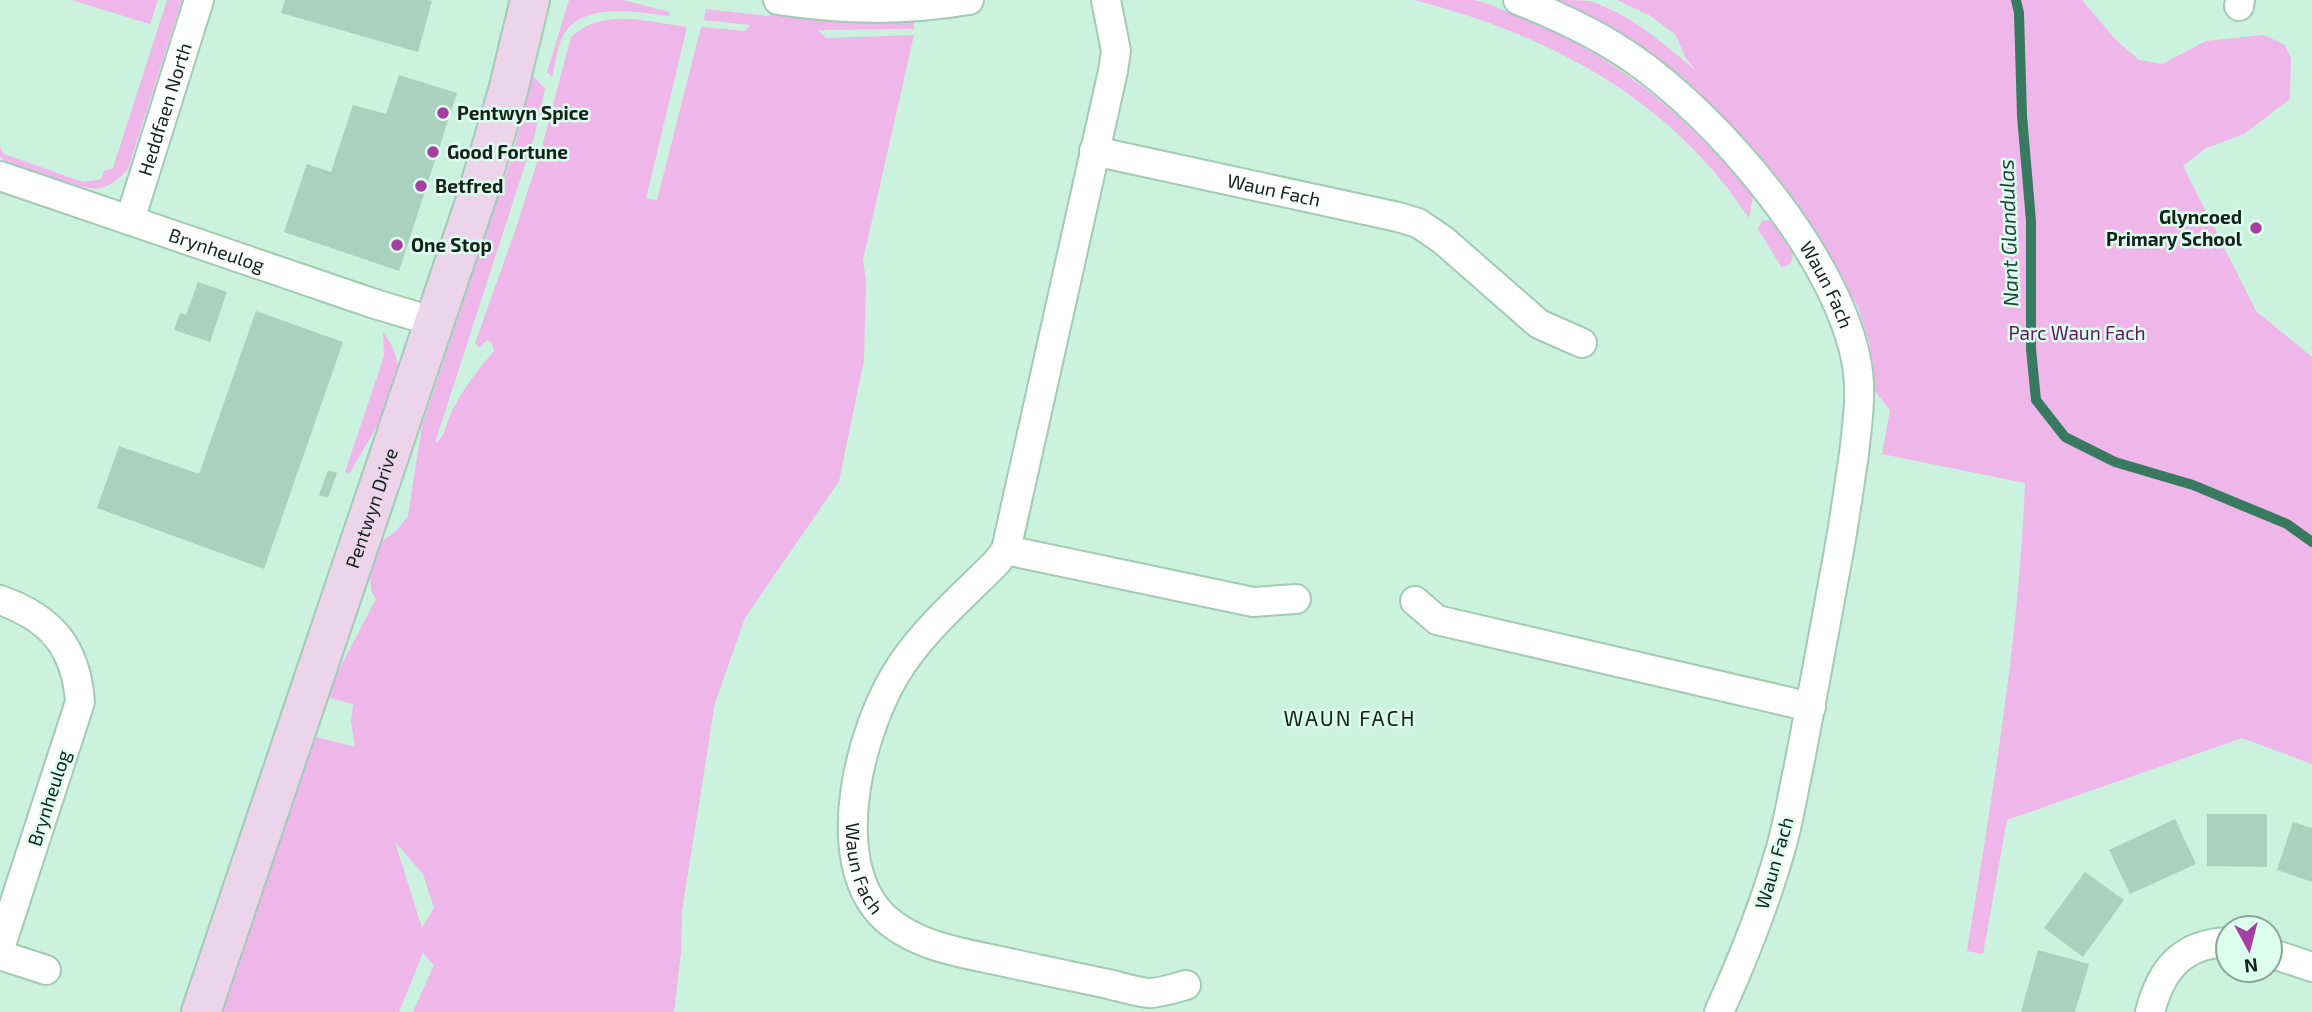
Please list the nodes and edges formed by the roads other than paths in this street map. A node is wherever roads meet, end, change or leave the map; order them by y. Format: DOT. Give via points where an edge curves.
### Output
graph roads {
  1 [pos="199,0"];
  2 [pos="530,0"];
  3 [pos="778,0"];
  4 [pos="969,0"];
  5 [pos="1106,0"];
  6 [pos="1518,0"];
  7 [pos="1094,151"];
  8 [pos="0,176"];
  9 [pos="130,220"];
  10 [pos="435,322"];
  11 [pos="1582,343"];
  12 [pos="1006,550"];
  13 [pos="1296,599"];
  14 [pos="0,600"];
  15 [pos="1415,601"];
  16 [pos="1811,707"];
  17 [pos="2214,943"];
  18 [pos="0,948"];
  19 [pos="0,955"];
  20 [pos="2284,958"];
  21 [pos="2312,967"];
  22 [pos="46,970"];
  23 [pos="1186,985"];
  24 [pos="201,1012"];
  25 [pos="1719,1012"];
  26 [pos="2150,1012"];
  1 -- 9 [label="street, Heddfaen North"];
  2 -- 10 [label="street, Pentwyn Drive" via="505,103"];
  3 -- 4 [label="street" via="854,9"];
  5 -- 7 [label="street, Waun Fach" via="1116,51"];
  6 -- 16 [label="street, Waun Fach" via="1629,57 1691,106 1771,194 1839,307 1858,368 1858,402 1845,520"];
  7 -- 11 [label="street, Waun Fach" via="1418,223 1539,324"];
  7 -- 12 [label="street, Waun Fach"];
  8 -- 9 [label="street, Brynheulog"];
  9 -- 10 [label="street, Brynheulog"];
  10 -- 24 [label="street, Pentwyn Drive"];
  12 -- 13 [label="street" via="1253,602"];
  12 -- 23 [label="street, Waun Fach" via="902,663 870,726 853,823 855,860 864,892 885,918 914,938 948,949 1151,993"];
  14 -- 18 [label="street, Brynheulog" via="43,620 57,634 78,679 79,702"];
  15 -- 16 [label="street" via="1437,620"];
  16 -- 25 [label="street, Waun Fach" via="1782,848 1748,947"];
  17 -- 26 [label="street" via="2186,954 2168,968"];
  19 -- 22 [label="street"];
  20 -- 21 [label="street"];
}
